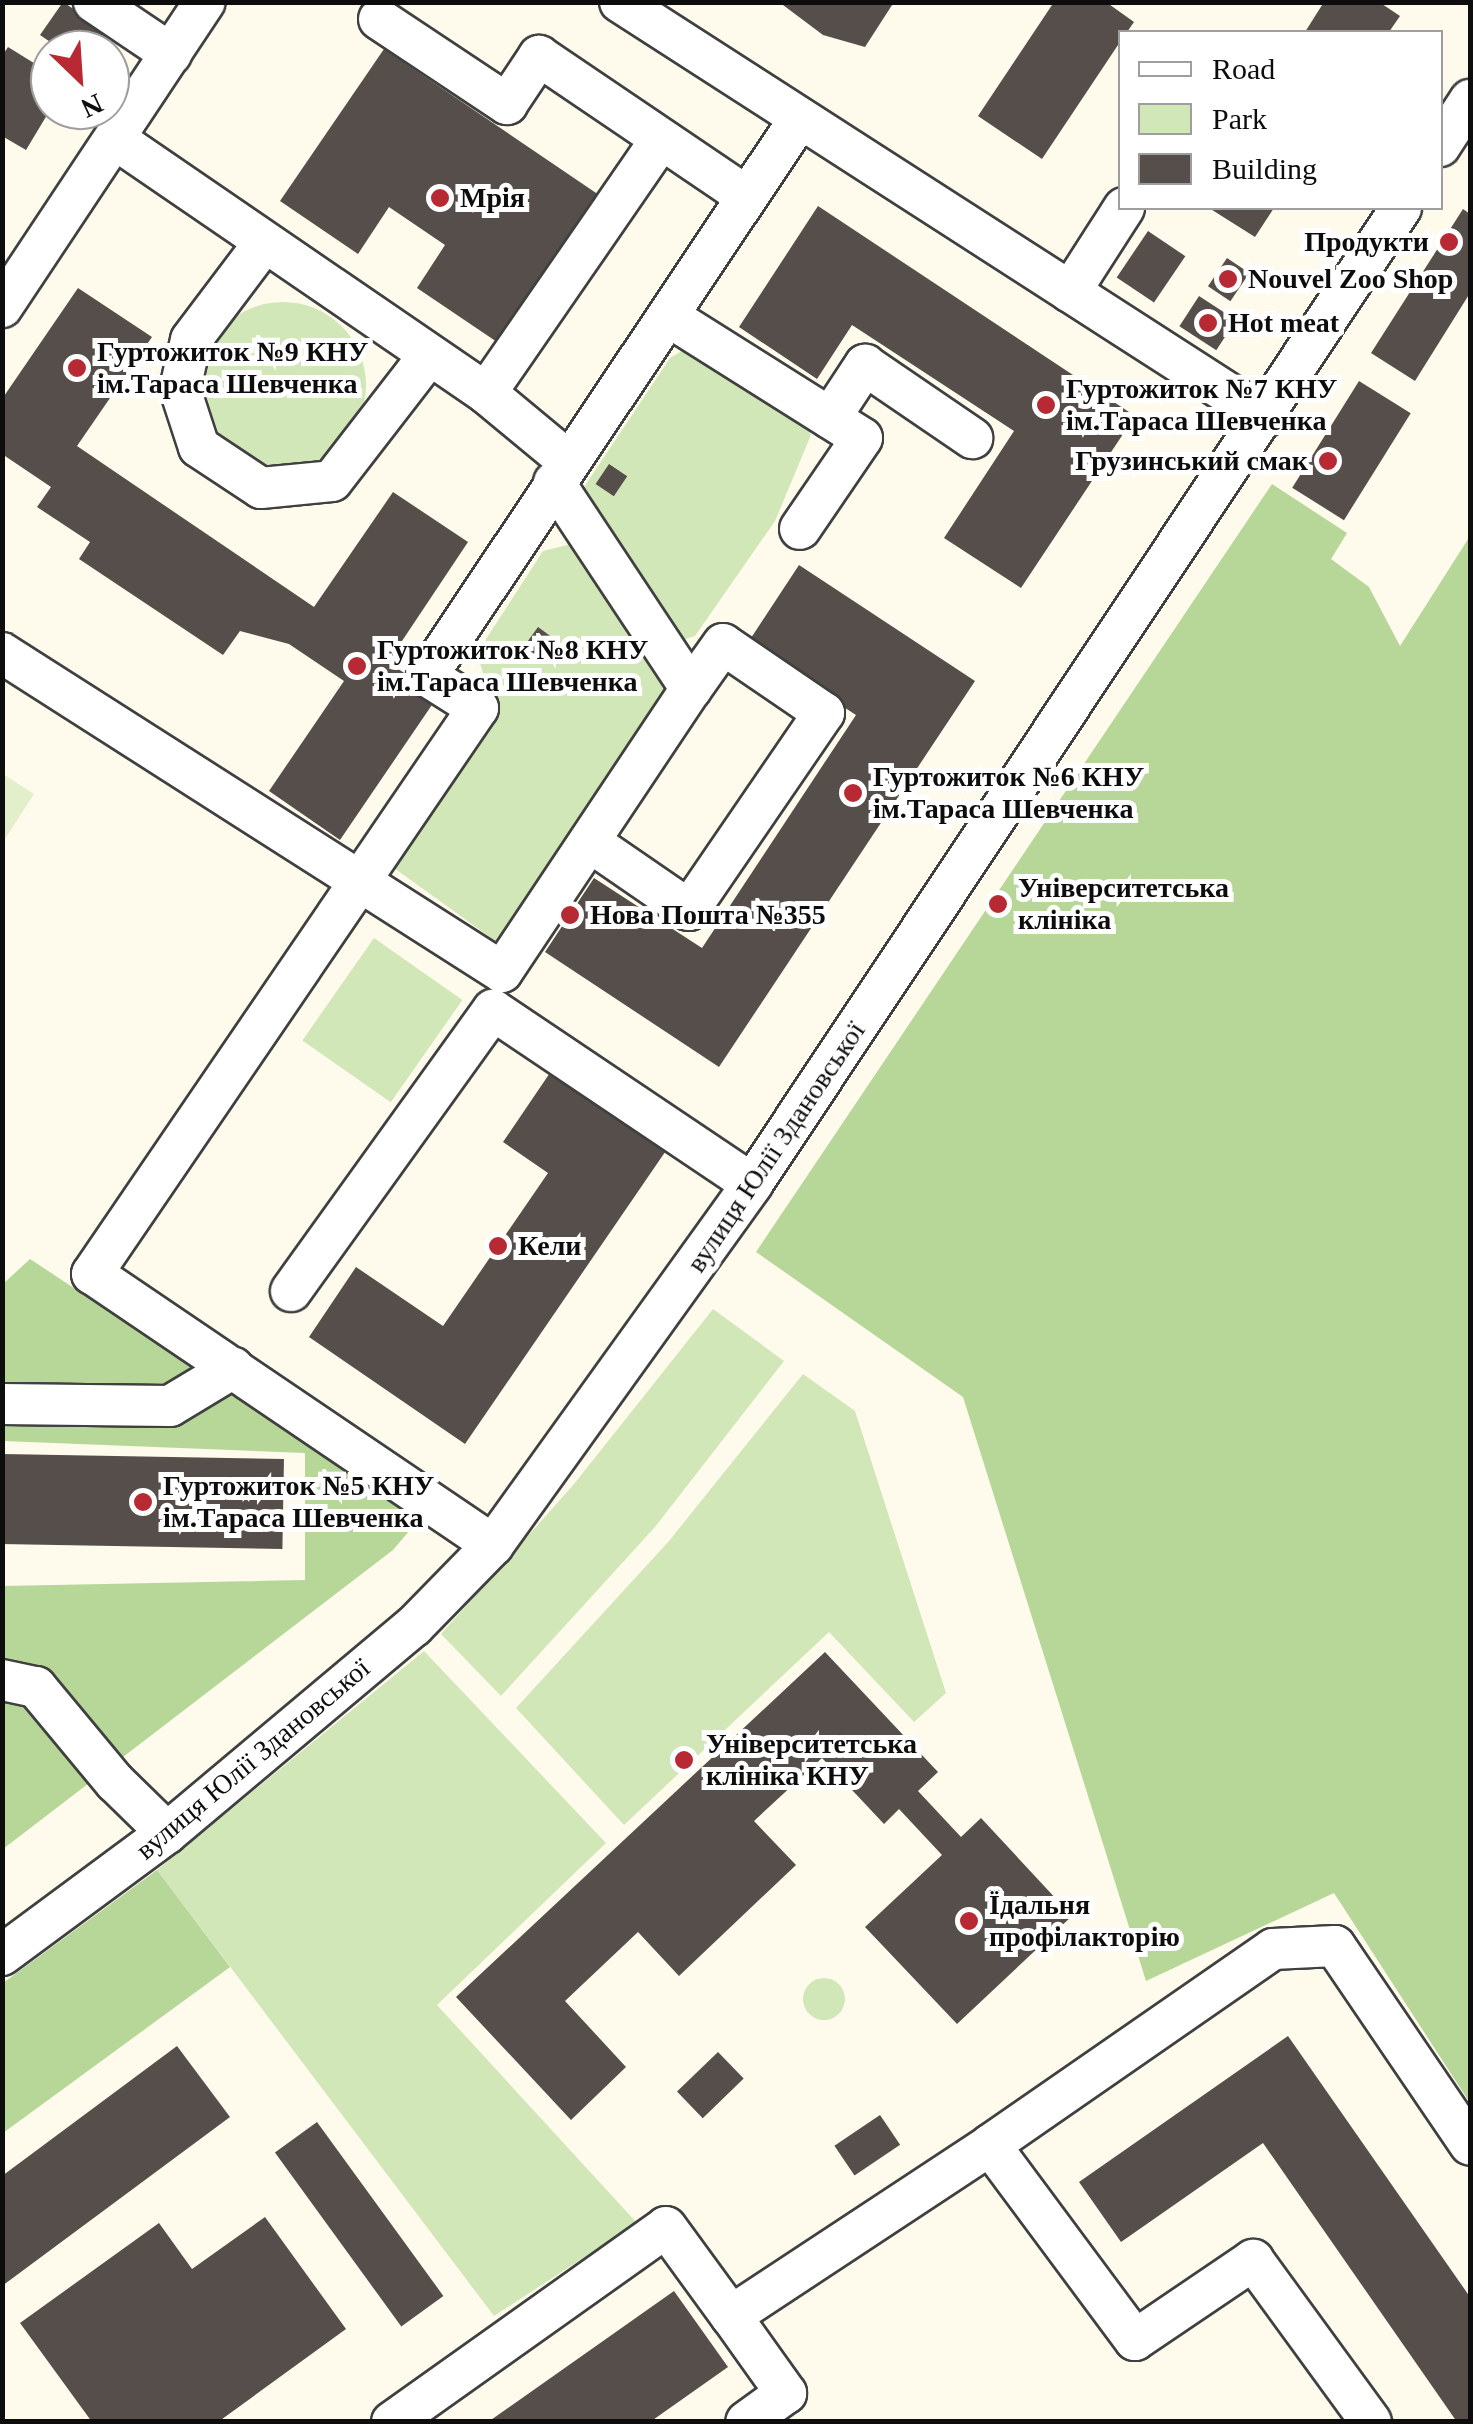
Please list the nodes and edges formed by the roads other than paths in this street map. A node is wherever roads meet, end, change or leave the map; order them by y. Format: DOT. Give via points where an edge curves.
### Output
graph roads {
  1 [pos="94,2"];
  2 [pos="206,2"];
  3 [pos="620,2"];
  4 [pos="379,19"];
  5 [pos="171,54"];
  6 [pos="1470,100"];
  7 [pos="800,118"];
  8 [pos="661,138"];
  9 [pos="115,139"];
  10 [pos="1443,141"];
  11 [pos="747,197"];
  12 [pos="1123,210"];
  13 [pos="1400,210"];
  14 [pos="264,243"];
  15 [pos="1070,292"];
  16 [pos="2,307"];
  17 [pos="668,316"];
  18 [pos="428,357"];
  19 [pos="486,393"];
  20 [pos="1264,417"];
  21 [pos="830,418"];
  22 [pos="972,438"];
  23 [pos="562,472"];
  24 [pos="800,529"];
  25 [pos="2,653"];
  26 [pos="691,689"];
  27 [pos="590,842"];
  28 [pos="360,879"];
  29 [pos="752,1184"];
  30 [pos="291,1291"];
  31 [pos="233,1368"];
  32 [pos="2,1404"];
  33 [pos="493,1545"];
  34 [pos="2,1680"];
  35 [pos="167,1834"];
  36 [pos="2,1955"];
  37 [pos="990,2145"];
  38 [pos="1470,2145"];
  39 [pos="731,2316"];
  40 [pos="392,2422"];
  41 [pos="746,2422"];
  42 [pos="1371,2422"];
  1 -- 5 [label="street"];
  2 -- 5 [label="street"];
  3 -- 7 [label="street"];
  4 -- 8 [label="street" via="507,104 539,56"];
  5 -- 9 [label="street"];
  6 -- 10 [label="street"];
  7 -- 11 [label="street"];
  7 -- 15 [label="street"];
  8 -- 11 [label="street"];
  8 -- 19 [label="street"];
  9 -- 14 [label="street"];
  9 -- 16 [label="street"];
  11 -- 17 [label="street"];
  12 -- 15 [label="street"];
  13 -- 20 [label="street, вулиця Юлії Здановської"];
  14 -- 18 [label="street"];
  14 -- 18 [label="street" via="192,340 180,389 198,447 261,488 332,481"];
  15 -- 20 [label="street"];
  17 -- 21 [label="street"];
  17 -- 23 [label="street"];
  18 -- 19 [label="street"];
  19 -- 23 [label="street"];
  20 -- 29 [label="street, вулиця Юлії Здановської"];
  21 -- 22 [label="street" via="865,366"];
  21 -- 24 [label="street" via="862,438"];
  23 -- 26 [label="street"];
  23 -- 28 [label="street" via="427,676 478,708"];
  25 -- 28 [label="street"];
  26 -- 27 [label="street"];
  26 -- 27 [label="street" via="722,644 824,713 688,910"];
  27 -- 28 [label="street" via="502,972"];
  28 -- 31 [label="street" via="92,1274"];
  29 -- 30 [label="street" via="493,1010"];
  29 -- 33 [label="street, вулиця Юлії Здановської"];
  31 -- 32 [label="street" via="170,1406"];
  31 -- 33 [label="street"];
  33 -- 35 [label="street, вулиця Юлії Здановської" via="414,1626"];
  34 -- 35 [label="street" via="36,1687"];
  35 -- 36 [label="street, вулиця Юлії Здановської"];
  37 -- 38 [label="street" via="1273,1948 1335,1946"];
  37 -- 39 [label="street"];
  37 -- 42 [label="street" via="1135,2340 1253,2260"];
  39 -- 40 [label="street" via="666,2227"];
  39 -- 41 [label="street" via="786,2393"];
}
